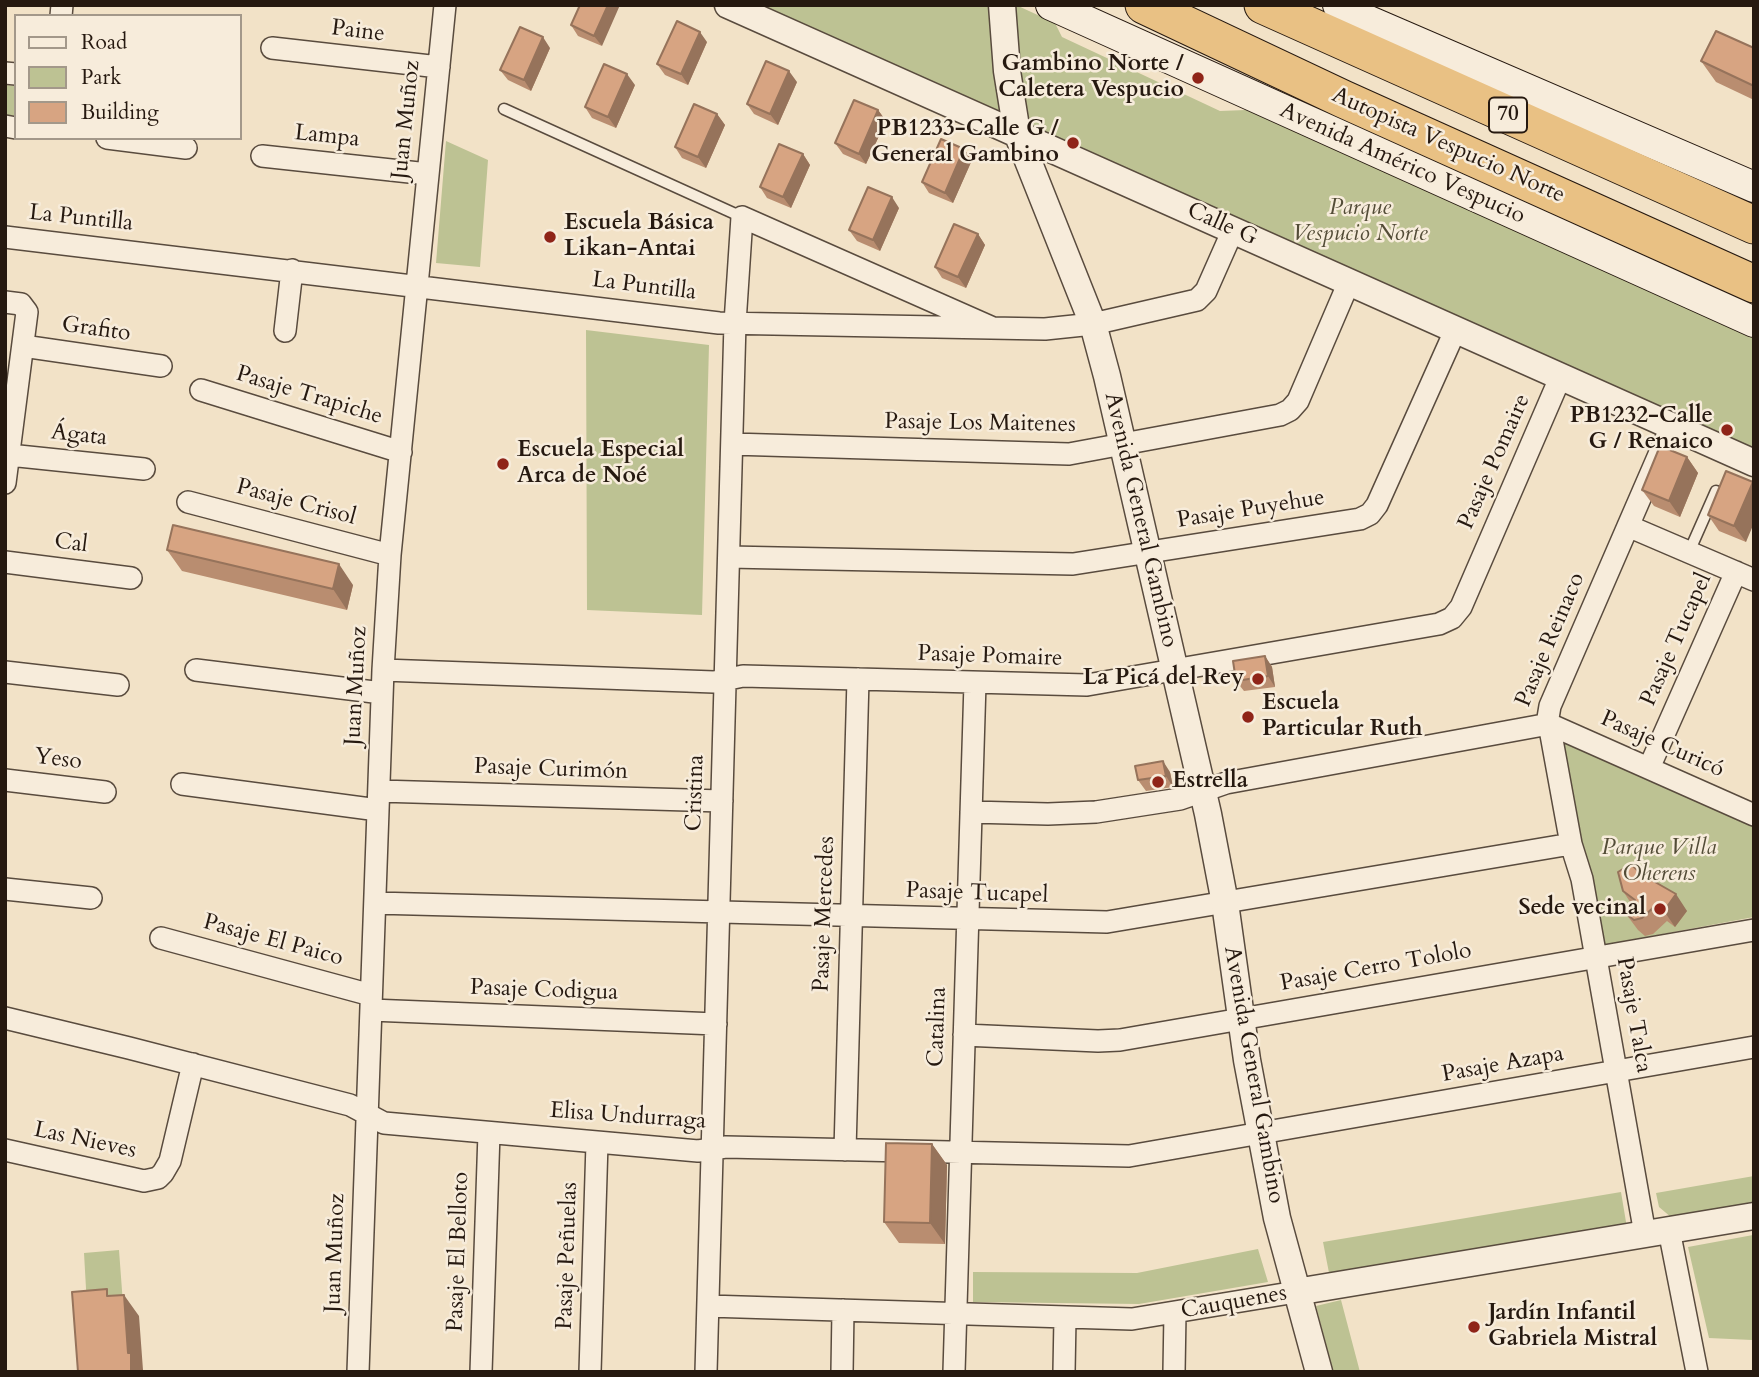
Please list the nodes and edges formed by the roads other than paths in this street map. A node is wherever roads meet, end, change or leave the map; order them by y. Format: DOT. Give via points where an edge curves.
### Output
graph roads {
  1 [pos="445,5"];
  2 [pos="728,5"];
  3 [pos="1002,5"];
  4 [pos="1051,5"];
  5 [pos="1144,5"];
  6 [pos="1263,5"];
  7 [pos="1338,5"];
  8 [pos="272,48"];
  9 [pos="439,67"];
  10 [pos="504,109"];
  11 [pos="1017,133"];
  12 [pos="123,140"];
  13 [pos="186,148"];
  14 [pos="262,156"];
  15 [pos="428,174"];
  16 [pos="1754,187"];
  17 [pos="741,217"];
  18 [pos="1754,225"];
  19 [pos="1233,230"];
  20 [pos="5,237"];
  21 [pos="292,270"];
  22 [pos="1349,282"];
  23 [pos="1754,284"];
  24 [pos="417,286"];
  25 [pos="15,305"];
  26 [pos="1754,322"];
  27 [pos="735,323"];
  28 [pos="1093,324"];
  29 [pos="993,328"];
  30 [pos="285,331"];
  31 [pos="1455,331"];
  32 [pos="23,346"];
  33 [pos="161,366"];
  34 [pos="1560,378"];
  35 [pos="201,390"];
  36 [pos="1671,427"];
  37 [pos="732,444"];
  38 [pos="1123,444"];
  39 [pos="401,452"];
  40 [pos="9,455"];
  41 [pos="1754,463"];
  42 [pos="144,469"];
  43 [pos="5,483"];
  44 [pos="1716,491"];
  45 [pos="188,502"];
  46 [pos="1628,526"];
  47 [pos="1147,551"];
  48 [pos="1689,552"];
  49 [pos="390,555"];
  50 [pos="729,557"];
  51 [pos="5,562"];
  52 [pos="1745,576"];
  53 [pos="131,578"];
  54 [pos="196,670"];
  55 [pos="383,670"];
  56 [pos="1174,670"];
  57 [pos="5,672"];
  58 [pos="725,679"];
  59 [pos="858,679"];
  60 [pos="975,683"];
  61 [pos="118,684"];
  62 [pos="382,692"];
  63 [pos="1549,724"];
  64 [pos="1649,768"];
  65 [pos="5,780"];
  66 [pos="182,784"];
  67 [pos="1203,790"];
  68 [pos="105,792"];
  69 [pos="378,801"];
  70 [pos="722,801"];
  71 [pos="971,812"];
  72 [pos="1753,813"];
  73 [pos="1571,844"];
  74 [pos="5,888"];
  75 [pos="91,898"];
  76 [pos="374,903"];
  77 [pos="1225,903"];
  78 [pos="719,913"];
  79 [pos="851,917"];
  80 [pos="968,920"];
  81 [pos="1754,930"];
  82 [pos="161,938"];
  83 [pos="1595,956"];
  84 [pos="371,1003"];
  85 [pos="5,1018"];
  86 [pos="1241,1019"];
  87 [pos="716,1024"];
  88 [pos="964,1035"];
  89 [pos="1754,1048"];
  90 [pos="193,1064"];
  91 [pos="1616,1072"];
  92 [pos="368,1115"];
  93 [pos="489,1133"];
  94 [pos="1261,1134"];
  95 [pos="597,1143"];
  96 [pos="5,1150"];
  97 [pos="712,1150"];
  98 [pos="845,1150"];
  99 [pos="960,1153"];
  100 [pos="1754,1216"];
  101 [pos="1657,1232"];
  102 [pos="1296,1292"];
  103 [pos="708,1306"];
  104 [pos="843,1310"];
  105 [pos="1175,1313"];
  106 [pos="955,1314"];
  107 [pos="1065,1318"];
  108 [pos="358,1372"];
  109 [pos="481,1372"];
  110 [pos="590,1372"];
  111 [pos="706,1372"];
  112 [pos="842,1372"];
  113 [pos="954,1372"];
  114 [pos="1064,1372"];
  115 [pos="1174,1372"];
  116 [pos="1319,1372"];
  117 [pos="1697,1372"];
  1 -- 9 [label="street, Juan Muñoz"];
  2 -- 11 [label="street, Calle G"];
  3 -- 11 [label="street, Avenida General Gambino"];
  4 -- 26 [label="main road, Avenida Américo Vespucio"];
  5 -- 23 [label="highway, Autopista Vespucio Norte / 70"];
  6 -- 18 [label="highway, 70"];
  7 -- 16 [label="main road"];
  8 -- 9 [label="street, Paine"];
  9 -- 15 [label="street, Juan Muñoz"];
  10 -- 17 [label="lane"];
  11 -- 19 [label="street, Calle G"];
  11 -- 28 [label="street, Avenida General Gambino"];
  12 -- 13 [label="street"];
  14 -- 15 [label="street, Lampa"];
  15 -- 24 [label="street, Juan Muñoz"];
  17 -- 27 [label="street, Cristina"];
  17 -- 29 [label="street"];
  19 -- 22 [label="street, Calle G"];
  19 -- 28 [label="street, La Puntilla" via="1202,297"];
  20 -- 21 [label="street, La Puntilla"];
  21 -- 24 [label="street, La Puntilla"];
  21 -- 30 [label="street"];
  22 -- 31 [label="street, Calle G"];
  22 -- 38 [label="street, Pasaje Los Maitenes" via="1290,410"];
  24 -- 27 [label="street, La Puntilla"];
  24 -- 39 [label="street, Juan Muñoz"];
  25 -- 32 [label="street" via="27,312"];
  27 -- 29 [label="street, La Puntilla"];
  27 -- 37 [label="street, Cristina"];
  28 -- 29 [label="street, La Puntilla"];
  28 -- 38 [label="street, Avenida General Gambino"];
  31 -- 34 [label="street, Calle G"];
  31 -- 47 [label="street, Pasaje Puyehue" via="1370,514"];
  32 -- 33 [label="street, Grafito"];
  32 -- 40 [label="street"];
  34 -- 36 [label="street, Calle G"];
  34 -- 56 [label="street, Pasaje Pomaire" via="1461,607 1452,618 1439,624"];
  35 -- 39 [label="street, Pasaje Trapiche"];
  36 -- 41 [label="street, Calle G"];
  36 -- 46 [label="street, Pasaje Reinaco"];
  37 -- 38 [label="street, Pasaje Los Maitenes" via="1045,454 1081,453"];
  37 -- 50 [label="street, Cristina"];
  38 -- 47 [label="street, Avenida General Gambino"];
  39 -- 49 [label="street, Juan Muñoz"];
  40 -- 42 [label="street, Ágata"];
  40 -- 43 [label="street"];
  44 -- 48 [label="lane"];
  45 -- 49 [label="street, Pasaje Crisol"];
  46 -- 48 [label="street"];
  46 -- 63 [label="street, Pasaje Reinaco" via="1550,706"];
  47 -- 50 [label="street, Pasaje Puyehue" via="1054,565"];
  47 -- 56 [label="street, Avenida General Gambino"];
  48 -- 52 [label="street"];
  49 -- 55 [label="street, Juan Muñoz"];
  50 -- 58 [label="street, Cristina"];
  51 -- 53 [label="street, Cal"];
  52 -- 64 [label="street, Pasaje Tucapel"];
  54 -- 62 [label="street"];
  55 -- 58 [label="street, Pasaje Pomaire"];
  55 -- 62 [label="street, Juan Muñoz"];
  56 -- 60 [label="street, Pasaje Pomaire" via="1087,685"];
  56 -- 67 [label="street, Avenida General Gambino"];
  57 -- 61 [label="street"];
  58 -- 59 [label="street, Pasaje Pomaire"];
  58 -- 70 [label="street, Cristina"];
  59 -- 60 [label="street, Pasaje Pomaire"];
  59 -- 79 [label="street, Pasaje Mercedes"];
  60 -- 71 [label="street, Catalina"];
  62 -- 69 [label="street, Juan Muñoz"];
  63 -- 64 [label="street, Pasaje Curicó"];
  63 -- 67 [label="street, Pasaje Reinaco"];
  63 -- 73 [label="street, Pasaje Talca"];
  64 -- 72 [label="street, Pasaje Curicó"];
  65 -- 68 [label="street, Yeso"];
  66 -- 69 [label="street, Pasaje Curimón"];
  67 -- 71 [label="street, Pasaje Reinaco" via="1180,799 1096,812"];
  67 -- 77 [label="street, Avenida General Gambino"];
  69 -- 70 [label="street, Pasaje Curimón"];
  69 -- 76 [label="street, Juan Muñoz"];
  70 -- 78 [label="street, Cristina"];
  71 -- 80 [label="street, Catalina"];
  73 -- 77 [label="street, Pasaje Tucapel"];
  73 -- 83 [label="street, Pasaje Talca"];
  74 -- 75 [label="street"];
  76 -- 78 [label="street, Pasaje Tucapel"];
  76 -- 84 [label="street, Juan Muñoz"];
  77 -- 80 [label="street, Pasaje Tucapel" via="1107,922"];
  77 -- 86 [label="street, Avenida General Gambino"];
  78 -- 79 [label="street, Pasaje Tucapel"];
  78 -- 87 [label="street, Cristina"];
  79 -- 80 [label="street, Pasaje Tucapel"];
  79 -- 98 [label="street, Pasaje Mercedes"];
  80 -- 88 [label="street, Catalina"];
  81 -- 83 [label="street, Pasaje Cerro Tololo"];
  82 -- 84 [label="street, Pasaje El Paico"];
  83 -- 86 [label="street, Pasaje Cerro Tololo"];
  83 -- 91 [label="street, Pasaje Talca"];
  84 -- 87 [label="street, Pasaje Codigua"];
  84 -- 92 [label="street, Juan Muñoz"];
  85 -- 90 [label="street, Elisa Undurraga"];
  86 -- 88 [label="street, Pasaje Cerro Tololo" via="1110,1041"];
  86 -- 94 [label="street, Avenida General Gambino"];
  87 -- 97 [label="street, Cristina"];
  88 -- 99 [label="street, Catalina"];
  89 -- 91 [label="street, Pasaje Azapa"];
  90 -- 92 [label="street, Elisa Undurraga" via="350,1105"];
  90 -- 96 [label="street, Las Nieves" via="170,1161 158,1178 144,1181"];
  91 -- 94 [label="street, Pasaje Azapa"];
  91 -- 101 [label="street, Pasaje Talca"];
  92 -- 93 [label="street, Elisa Undurraga" via="384,1123"];
  92 -- 108 [label="street, Juan Muñoz"];
  93 -- 95 [label="street, Elisa Undurraga"];
  93 -- 109 [label="street, Pasaje El Belloto"];
  94 -- 99 [label="street, Elisa Undurraga" via="1129,1156"];
  94 -- 102 [label="street, Avenida General Gambino"];
  95 -- 97 [label="street, Elisa Undurraga"];
  95 -- 110 [label="street, Pasaje Peñuelas"];
  97 -- 98 [label="street, Elisa Undurraga" via="726,1146"];
  97 -- 103 [label="street, Cristina"];
  98 -- 99 [label="street, Elisa Undurraga"];
  99 -- 106 [label="street, Catalina"];
  100 -- 101 [label="street, Cauquenes"];
  101 -- 102 [label="street, Cauquenes"];
  101 -- 117 [label="street, Pasaje Talca"];
  102 -- 105 [label="street, Cauquenes"];
  102 -- 116 [label="street, Avenida General Gambino"];
  103 -- 104 [label="street, Cauquenes"];
  103 -- 111 [label="street, Cristina"];
  104 -- 106 [label="street, Cauquenes"];
  104 -- 112 [label="street"];
  105 -- 107 [label="street, Cauquenes" via="1132,1319"];
  105 -- 115 [label="street"];
  106 -- 107 [label="street, Cauquenes"];
  106 -- 113 [label="street, Catalina"];
  107 -- 114 [label="street"];
}
